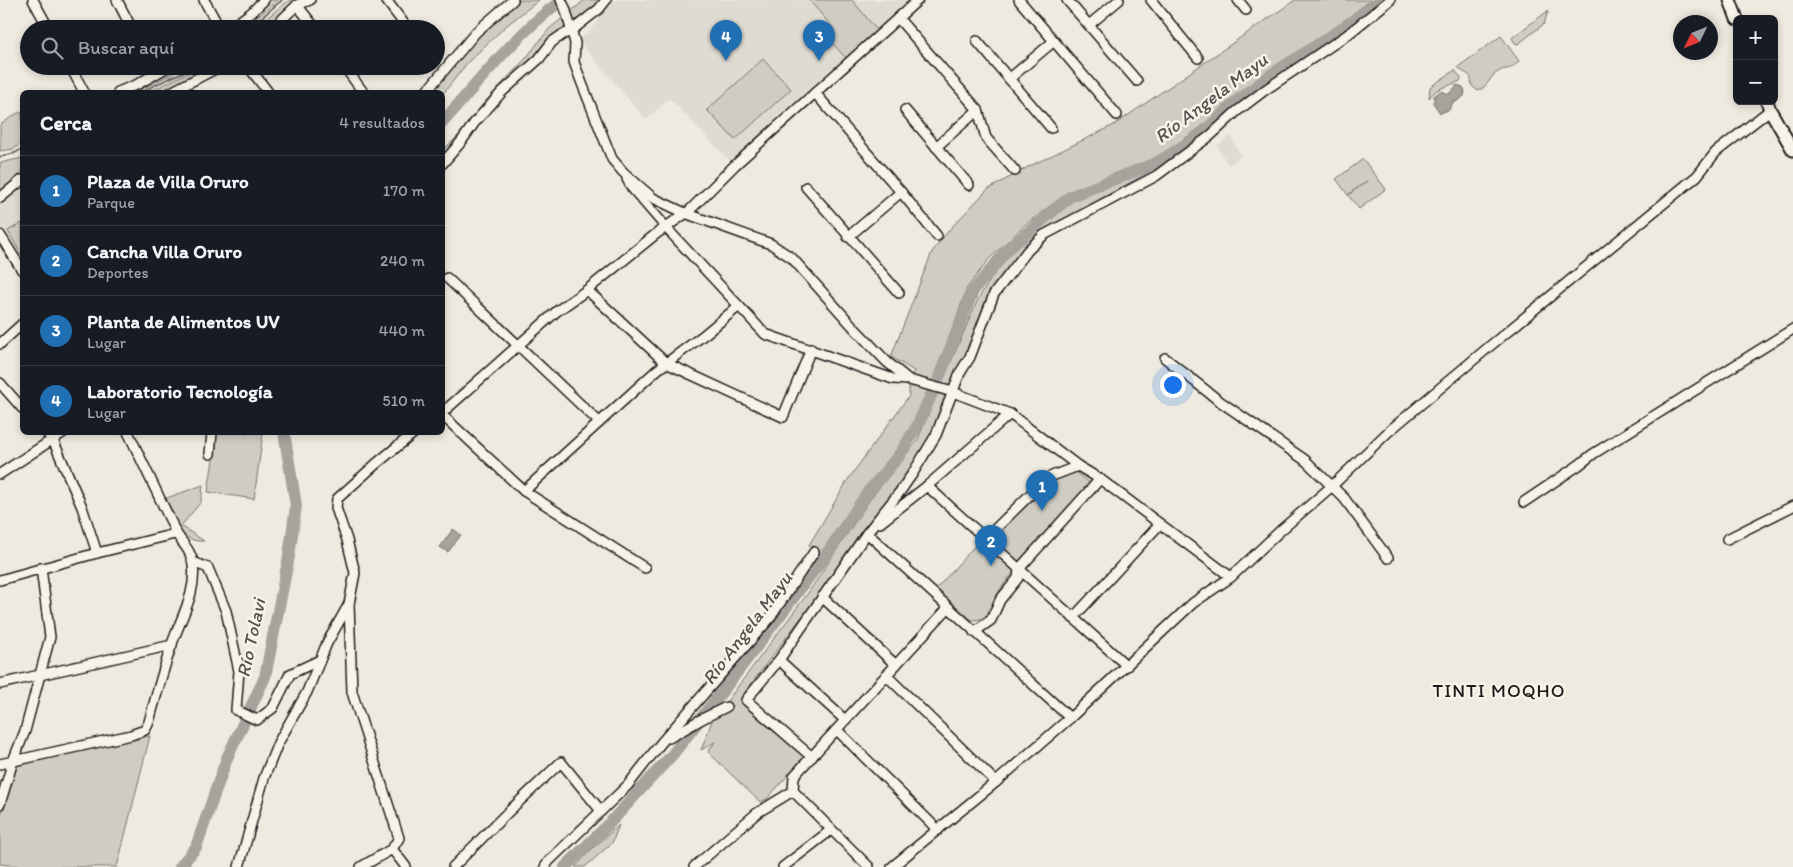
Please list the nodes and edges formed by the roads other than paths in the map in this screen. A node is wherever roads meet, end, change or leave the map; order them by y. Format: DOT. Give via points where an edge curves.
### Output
graph roads {
  1 [pos="33,0"];
  2 [pos="117,0"];
  3 [pos="204,0"];
  4 [pos="264,0"];
  5 [pos="310,0"];
  6 [pos="386,0"];
  7 [pos="513,0"];
  8 [pos="561,0"];
  9 [pos="606,0"];
  10 [pos="918,0"];
  11 [pos="1019,0"];
  12 [pos="1067,0"];
  13 [pos="1119,0"];
  14 [pos="1151,0"];
  15 [pos="1238,0"];
  16 [pos="1390,0"];
  17 [pos="1730,0"];
  18 [pos="297,5"];
  19 [pos="1246,10"];
  20 [pos="1736,15"];
  21 [pos="898,18"];
  22 [pos="44,20"];
  23 [pos="127,20"];
  24 [pos="215,20"];
  25 [pos="241,20"];
  26 [pos="281,20"];
  27 [pos="309,20"];
  28 [pos="401,20"];
  29 [pos="1089,25"];
  30 [pos="571,31"];
  31 [pos="976,41"];
  32 [pos="1054,41"];
  33 [pos="1198,58"];
  34 [pos="445,64"];
  35 [pos="75,75"];
  36 [pos="146,75"];
  37 [pos="205,75"];
  38 [pos="255,75"];
  39 [pos="351,75"];
  40 [pos="436,75"];
  41 [pos="1009,79"];
  42 [pos="1137,81"];
  43 [pos="83,90"];
  44 [pos="121,90"];
  45 [pos="178,90"];
  46 [pos="266,90"];
  47 [pos="362,90"];
  48 [pos="427,90"];
  49 [pos="815,93"];
  50 [pos="1769,106"];
  51 [pos="905,110"];
  52 [pos="978,110"];
  53 [pos="1117,115"];
  54 [pos="1051,128"];
  55 [pos="936,146"];
  56 [pos="1793,150"];
  57 [pos="445,161"];
  58 [pos="1014,171"];
  59 [pos="623,172"];
  60 [pos="20,182"];
  61 [pos="969,185"];
  62 [pos="806,187"];
  63 [pos="902,192"];
  64 [pos="0,198"];
  65 [pos="686,213"];
  66 [pos="666,227"];
  67 [pos="0,235"];
  68 [pos="937,236"];
  69 [pos="848,237"];
  70 [pos="20,267"];
  71 [pos="447,278"];
  72 [pos="587,290"];
  73 [pos="899,292"];
  74 [pos="739,306"];
  75 [pos="20,326"];
  76 [pos="1793,329"];
  77 [pos="0,344"];
  78 [pos="519,345"];
  79 [pos="811,349"];
  80 [pos="1165,358"];
  81 [pos="666,363"];
  82 [pos="909,380"];
  83 [pos="0,383"];
  84 [pos="952,392"];
  85 [pos="20,406"];
  86 [pos="445,411"];
  87 [pos="1010,414"];
  88 [pos="445,417"];
  89 [pos="599,422"];
  90 [pos="48,435"];
  91 [pos="60,435"];
  92 [pos="129,435"];
  93 [pos="212,435"];
  94 [pos="410,435"];
  95 [pos="52,440"];
  96 [pos="210,454"];
  97 [pos="1078,466"];
  98 [pos="0,474"];
  99 [pos="1100,479"];
  100 [pos="926,486"];
  101 [pos="1331,487"];
  102 [pos="524,491"];
  103 [pos="1524,502"];
  104 [pos="1793,506"];
  105 [pos="1160,524"];
  106 [pos="867,533"];
  107 [pos="175,534"];
  108 [pos="1728,539"];
  109 [pos="985,540"];
  110 [pos="814,552"];
  111 [pos="97,553"];
  112 [pos="1388,558"];
  113 [pos="193,562"];
  114 [pos="41,568"];
  115 [pos="645,568"];
  116 [pos="1019,569"];
  117 [pos="1231,577"];
  118 [pos="0,580"];
  119 [pos="822,597"];
  120 [pos="349,604"];
  121 [pos="948,608"];
  122 [pos="1073,618"];
  123 [pos="974,632"];
  124 [pos="172,645"];
  125 [pos="320,660"];
  126 [pos="779,660"];
  127 [pos="896,665"];
  128 [pos="1127,666"];
  129 [pos="41,673"];
  130 [pos="886,675"];
  131 [pos="0,684"];
  132 [pos="726,707"];
  133 [pos="1070,718"];
  134 [pos="845,720"];
  135 [pos="837,730"];
  136 [pos="661,743"];
  137 [pos="812,757"];
  138 [pos="13,761"];
  139 [pos="0,764"];
  140 [pos="996,782"];
  141 [pos="793,791"];
  142 [pos="0,804"];
  143 [pos="601,811"];
  144 [pos="830,830"];
  145 [pos="938,830"];
  146 [pos="392,849"];
  147 [pos="239,867"];
  148 [pos="361,867"];
  149 [pos="406,867"];
  150 [pos="453,867"];
  151 [pos="545,867"];
  152 [pos="694,867"];
  153 [pos="783,867"];
  154 [pos="869,867"];
  155 [pos="892,867"];
  1 -- 22 [label="street"];
  2 -- 23 [label="street"];
  3 -- 24 [label="street"];
  4 -- 25 [label="street"];
  5 -- 18 [label="street"];
  6 -- 28 [label="street"];
  7 -- 34 [label="street"];
  8 -- 30 [label="street"];
  9 -- 30 [label="street"];
  10 -- 21 [label="street"];
  11 -- 32 [label="street"];
  12 -- 29 [label="street"];
  13 -- 29 [label="street"];
  14 -- 33 [label="street"];
  15 -- 19 [label="street"];
  16 -- 84 [label="street" via="1347,35 1265,90 1156,176 1044,235 1028,250 994,294 970,357"];
  17 -- 20 [label="main road"];
  18 -- 26 [label="street"];
  18 -- 27 [label="street"];
  21 -- 49 [label="street"];
  21 -- 52 [label="street"];
  29 -- 42 [label="street"];
  30 -- 57 [label="street" via="552,42 539,59 502,92"];
  30 -- 59 [label="street" via="575,43 574,62 581,81 612,159"];
  31 -- 41 [label="street"];
  32 -- 41 [label="street"];
  32 -- 53 [label="street"];
  35 -- 43 [label="street"];
  36 -- 44 [label="street"];
  37 -- 45 [label="street"];
  38 -- 46 [label="street"];
  39 -- 47 [label="street"];
  40 -- 48 [label="street"];
  41 -- 54 [label="street"];
  49 -- 63 [label="street"];
  49 -- 65 [label="street"];
  50 -- 56 [label="main road"];
  50 -- 101 [label="street" via="1716,152 1697,176 1388,432"];
  51 -- 55 [label="street"];
  52 -- 55 [label="street"];
  52 -- 58 [label="street" via="986,138"];
  55 -- 61 [label="street"];
  59 -- 65 [label="street" via="653,198"];
  59 -- 66 [label="street" via="632,188"];
  60 -- 64 [label="street"];
  62 -- 69 [label="street"];
  63 -- 68 [label="street"];
  63 -- 69 [label="street"];
  65 -- 66 [label="street"];
  65 -- 82 [label="street" via="771,244 792,258 857,331"];
  66 -- 72 [label="street"];
  66 -- 74 [label="street"];
  67 -- 70 [label="street"];
  69 -- 73 [label="street"];
  71 -- 78 [label="street"];
  72 -- 78 [label="street"];
  72 -- 81 [label="street"];
  74 -- 79 [label="street" via="765,334"];
  74 -- 81 [label="street"];
  75 -- 77 [label="street"];
  76 -- 103 [label="street" via="1593,454"];
  78 -- 86 [label="street"];
  78 -- 89 [label="street"];
  79 -- 81 [label="street" via="783,417"];
  79 -- 82 [label="street" via="893,378"];
  80 -- 101 [label="street" via="1218,400 1305,460"];
  81 -- 89 [label="street"];
  82 -- 84 [label="street"];
  83 -- 85 [label="street"];
  84 -- 87 [label="street"];
  84 -- 106 [label="street" via="936,435 899,493"];
  87 -- 97 [label="street"];
  87 -- 100 [label="street"];
  88 -- 102 [label="street"];
  89 -- 102 [label="street"];
  90 -- 95 [label="street"];
  91 -- 95 [label="street"];
  92 -- 107 [label="street"];
  93 -- 96 [label="street"];
  94 -- 120 [label="street" via="337,499 336,508 355,573"];
  95 -- 98 [label="street"];
  95 -- 111 [label="street" via="82,507"];
  97 -- 99 [label="street"];
  97 -- 109 [label="street" via="1047,478"];
  99 -- 105 [label="street"];
  99 -- 116 [label="street"];
  100 -- 106 [label="street"];
  100 -- 109 [label="street"];
  101 -- 112 [label="street" via="1344,498"];
  101 -- 117 [label="street"];
  102 -- 115 [label="street"];
  104 -- 108 [label="street"];
  105 -- 117 [label="street"];
  105 -- 122 [label="street"];
  106 -- 119 [label="street"];
  106 -- 121 [label="street"];
  107 -- 111 [label="street"];
  107 -- 113 [label="street" via="188,549"];
  109 -- 116 [label="street"];
  110 -- 136 [label="street" via="770,618"];
  111 -- 114 [label="street"];
  113 -- 124 [label="street" via="192,594"];
  113 -- 125 [label="street" via="208,568 226,611 239,672 236,710 257,720 273,708 290,674"];
  114 -- 118 [label="street"];
  114 -- 129 [label="street" via="50,637"];
  116 -- 122 [label="street"];
  116 -- 123 [label="street" via="1018,578 1000,600 991,620"];
  117 -- 128 [label="street" via="1193,603"];
  119 -- 126 [label="street"];
  119 -- 127 [label="street"];
  120 -- 125 [label="street"];
  120 -- 146 [label="street" via="352,692 399,838"];
  121 -- 123 [label="street"];
  121 -- 127 [label="street"];
  122 -- 128 [label="street"];
  123 -- 133 [label="street"];
  124 -- 129 [label="street"];
  124 -- 138 [label="street" via="145,730"];
  125 -- 147 [label="street" via="307,692 278,743"];
  126 -- 134 [label="street"];
  126 -- 137 [label="street" via="746,700"];
  127 -- 130 [label="street"];
  128 -- 133 [label="street"];
  129 -- 131 [label="street"];
  129 -- 138 [label="street"];
  130 -- 134 [label="street"];
  130 -- 140 [label="street"];
  132 -- 136 [label="street"];
  133 -- 140 [label="street"];
  134 -- 135 [label="street"];
  135 -- 137 [label="street"];
  135 -- 145 [label="street"];
  136 -- 143 [label="street" via="628,785"];
  137 -- 141 [label="street" via="794,776"];
  138 -- 139 [label="street"];
  138 -- 142 [label="street"];
  140 -- 145 [label="street"];
  141 -- 144 [label="street"];
  141 -- 152 [label="street" via="757,813"];
  143 -- 150 [label="street" via="561,762"];
  143 -- 151 [label="street"];
  144 -- 153 [label="street"];
  144 -- 154 [label="street"];
  145 -- 155 [label="street"];
  146 -- 148 [label="street"];
  146 -- 149 [label="street"];
}
